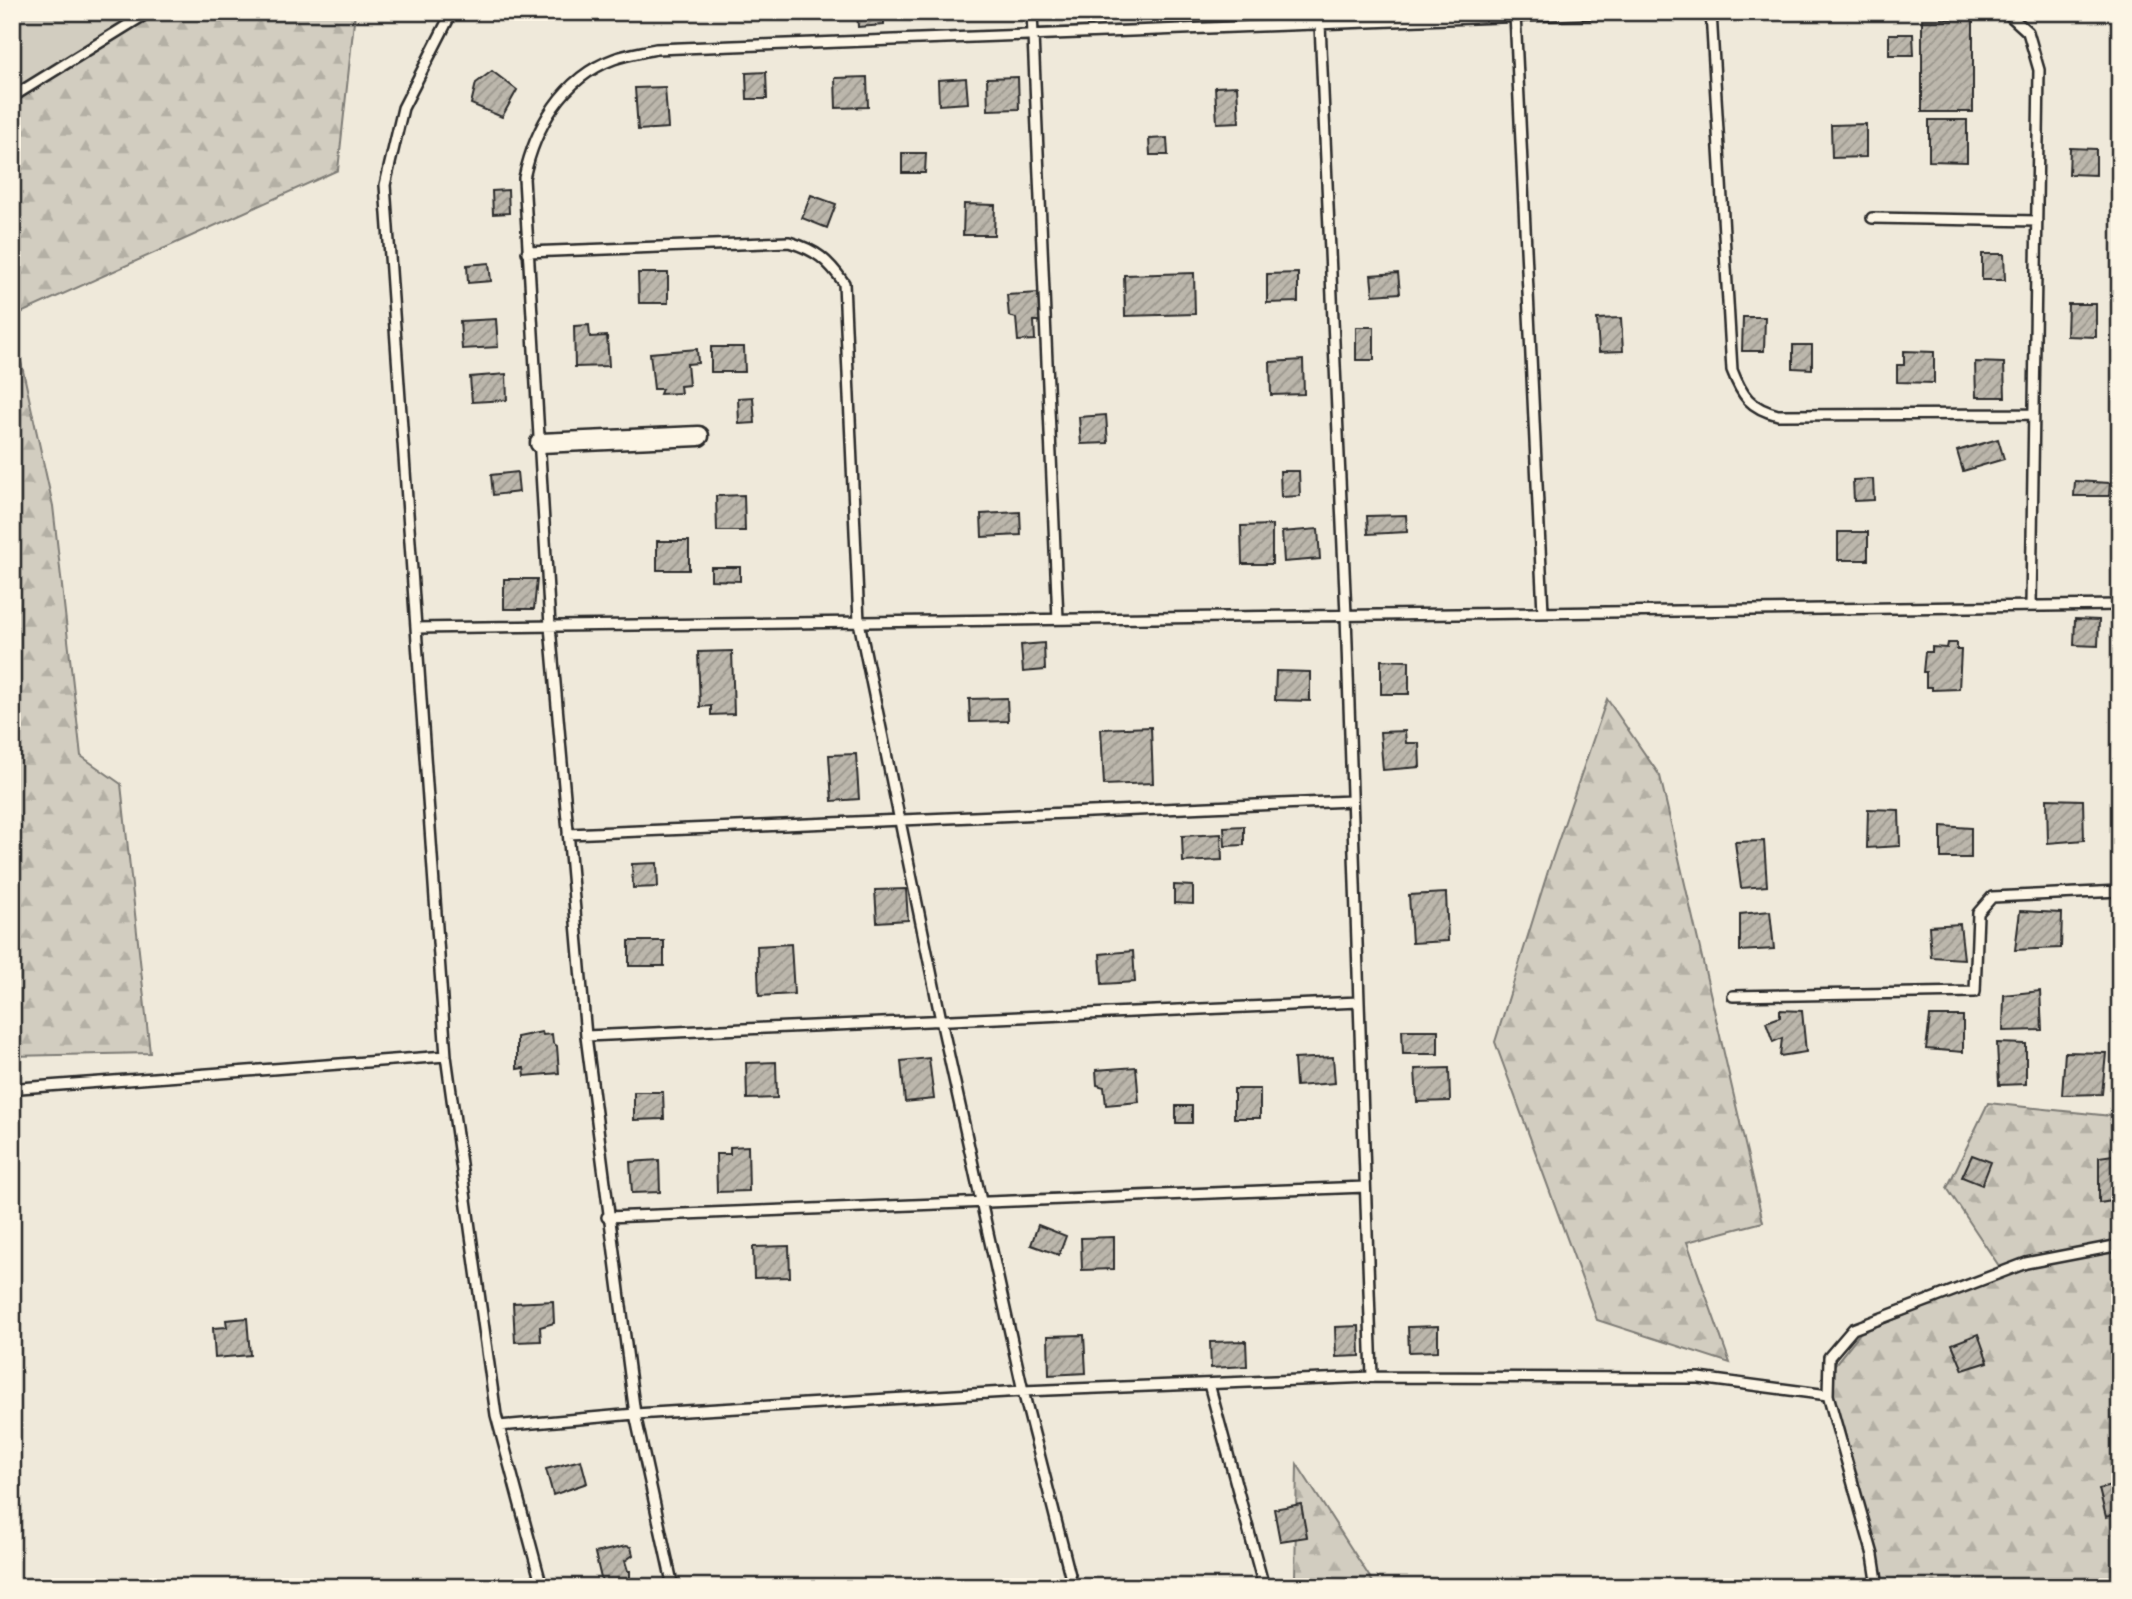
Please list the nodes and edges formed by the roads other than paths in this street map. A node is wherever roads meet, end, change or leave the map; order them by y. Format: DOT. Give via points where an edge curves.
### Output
graph roads {
  1 [pos="149,12"];
  2 [pos="452,12"];
  3 [pos="1032,12"];
  4 [pos="1630,12"];
  5 [pos="1711,12"];
  6 [pos="2006,12"];
  7 [pos="1515,15"];
  8 [pos="1320,24"];
  9 [pos="1033,36"];
  10 [pos="12,97"];
  11 [pos="1872,218"];
  12 [pos="2037,221"];
  13 [pos="527,253"];
  14 [pos="2034,414"];
  15 [pos="699,436"];
  16 [pos="540,443"];
  17 [pos="2120,604"];
  18 [pos="2031,606"];
  19 [pos="1544,612"];
  20 [pos="1346,615"];
  21 [pos="1058,619"];
  22 [pos="859,622"];
  23 [pos="551,626"];
  24 [pos="416,628"];
  25 [pos="1352,802"];
  26 [pos="899,819"];
  27 [pos="568,834"];
  28 [pos="2120,891"];
  29 [pos="1733,996"];
  30 [pos="1359,1002"];
  31 [pos="941,1020"];
  32 [pos="586,1035"];
  33 [pos="446,1056"];
  34 [pos="12,1094"];
  35 [pos="1365,1187"];
  36 [pos="982,1204"];
  37 [pos="607,1216"];
  38 [pos="2120,1245"];
  39 [pos="1372,1377"];
  40 [pos="1209,1384"];
  41 [pos="1023,1391"];
  42 [pos="1828,1395"];
  43 [pos="635,1414"];
  44 [pos="499,1426"];
  45 [pos="542,1587"];
  46 [pos="673,1587"];
  47 [pos="1073,1587"];
  48 [pos="1264,1587"];
  49 [pos="1878,1587"];
  1 -- 10 [label="lane"];
  2 -- 24 [label="lane" via="403,108 385,185"];
  3 -- 9 [label="lane"];
  4 -- 7 [label="lane"];
  5 -- 14 [label="lane" via="1732,370 1741,394 1758,410 1777,415"];
  6 -- 12 [label="lane" via="2028,32 2039,71"];
  7 -- 8 [label="lane"];
  7 -- 19 [label="lane"];
  8 -- 9 [label="lane"];
  8 -- 20 [label="lane"];
  9 -- 13 [label="lane" via="656,50 614,59 578,79 547,114 531,146 524,178"];
  9 -- 21 [label="lane"];
  11 -- 12 [label="lane"];
  12 -- 14 [label="lane"];
  13 -- 16 [label="lane"];
  13 -- 22 [label="lane" via="789,242 813,249 829,261 844,283"];
  14 -- 18 [label="lane"];
  15 -- 16 [label="street"];
  16 -- 23 [label="lane"];
  17 -- 18 [label="lane"];
  18 -- 19 [label="lane"];
  19 -- 20 [label="lane"];
  20 -- 21 [label="lane"];
  20 -- 25 [label="lane"];
  21 -- 22 [label="lane"];
  22 -- 23 [label="lane"];
  22 -- 26 [label="lane"];
  23 -- 24 [label="lane"];
  23 -- 27 [label="lane"];
  24 -- 33 [label="lane"];
  25 -- 26 [label="lane"];
  25 -- 30 [label="lane"];
  26 -- 27 [label="lane"];
  26 -- 31 [label="lane"];
  27 -- 32 [label="lane"];
  28 -- 29 [label="lane" via="1992,897 1978,913 1975,992"];
  30 -- 31 [label="lane"];
  30 -- 35 [label="lane"];
  31 -- 32 [label="lane"];
  31 -- 36 [label="lane"];
  32 -- 37 [label="lane"];
  33 -- 34 [label="lane" via="20,1088"];
  33 -- 44 [label="lane"];
  35 -- 36 [label="lane"];
  35 -- 39 [label="lane"];
  36 -- 37 [label="lane"];
  36 -- 41 [label="lane"];
  37 -- 43 [label="lane"];
  38 -- 42 [label="lane" via="2026,1263 1853,1329 1829,1357"];
  39 -- 40 [label="lane"];
  39 -- 42 [label="lane" via="1699,1378"];
  40 -- 41 [label="lane"];
  40 -- 48 [label="lane"];
  41 -- 43 [label="lane"];
  41 -- 47 [label="lane"];
  42 -- 49 [label="lane"];
  43 -- 44 [label="lane"];
  43 -- 46 [label="lane"];
  44 -- 45 [label="lane"];
}
